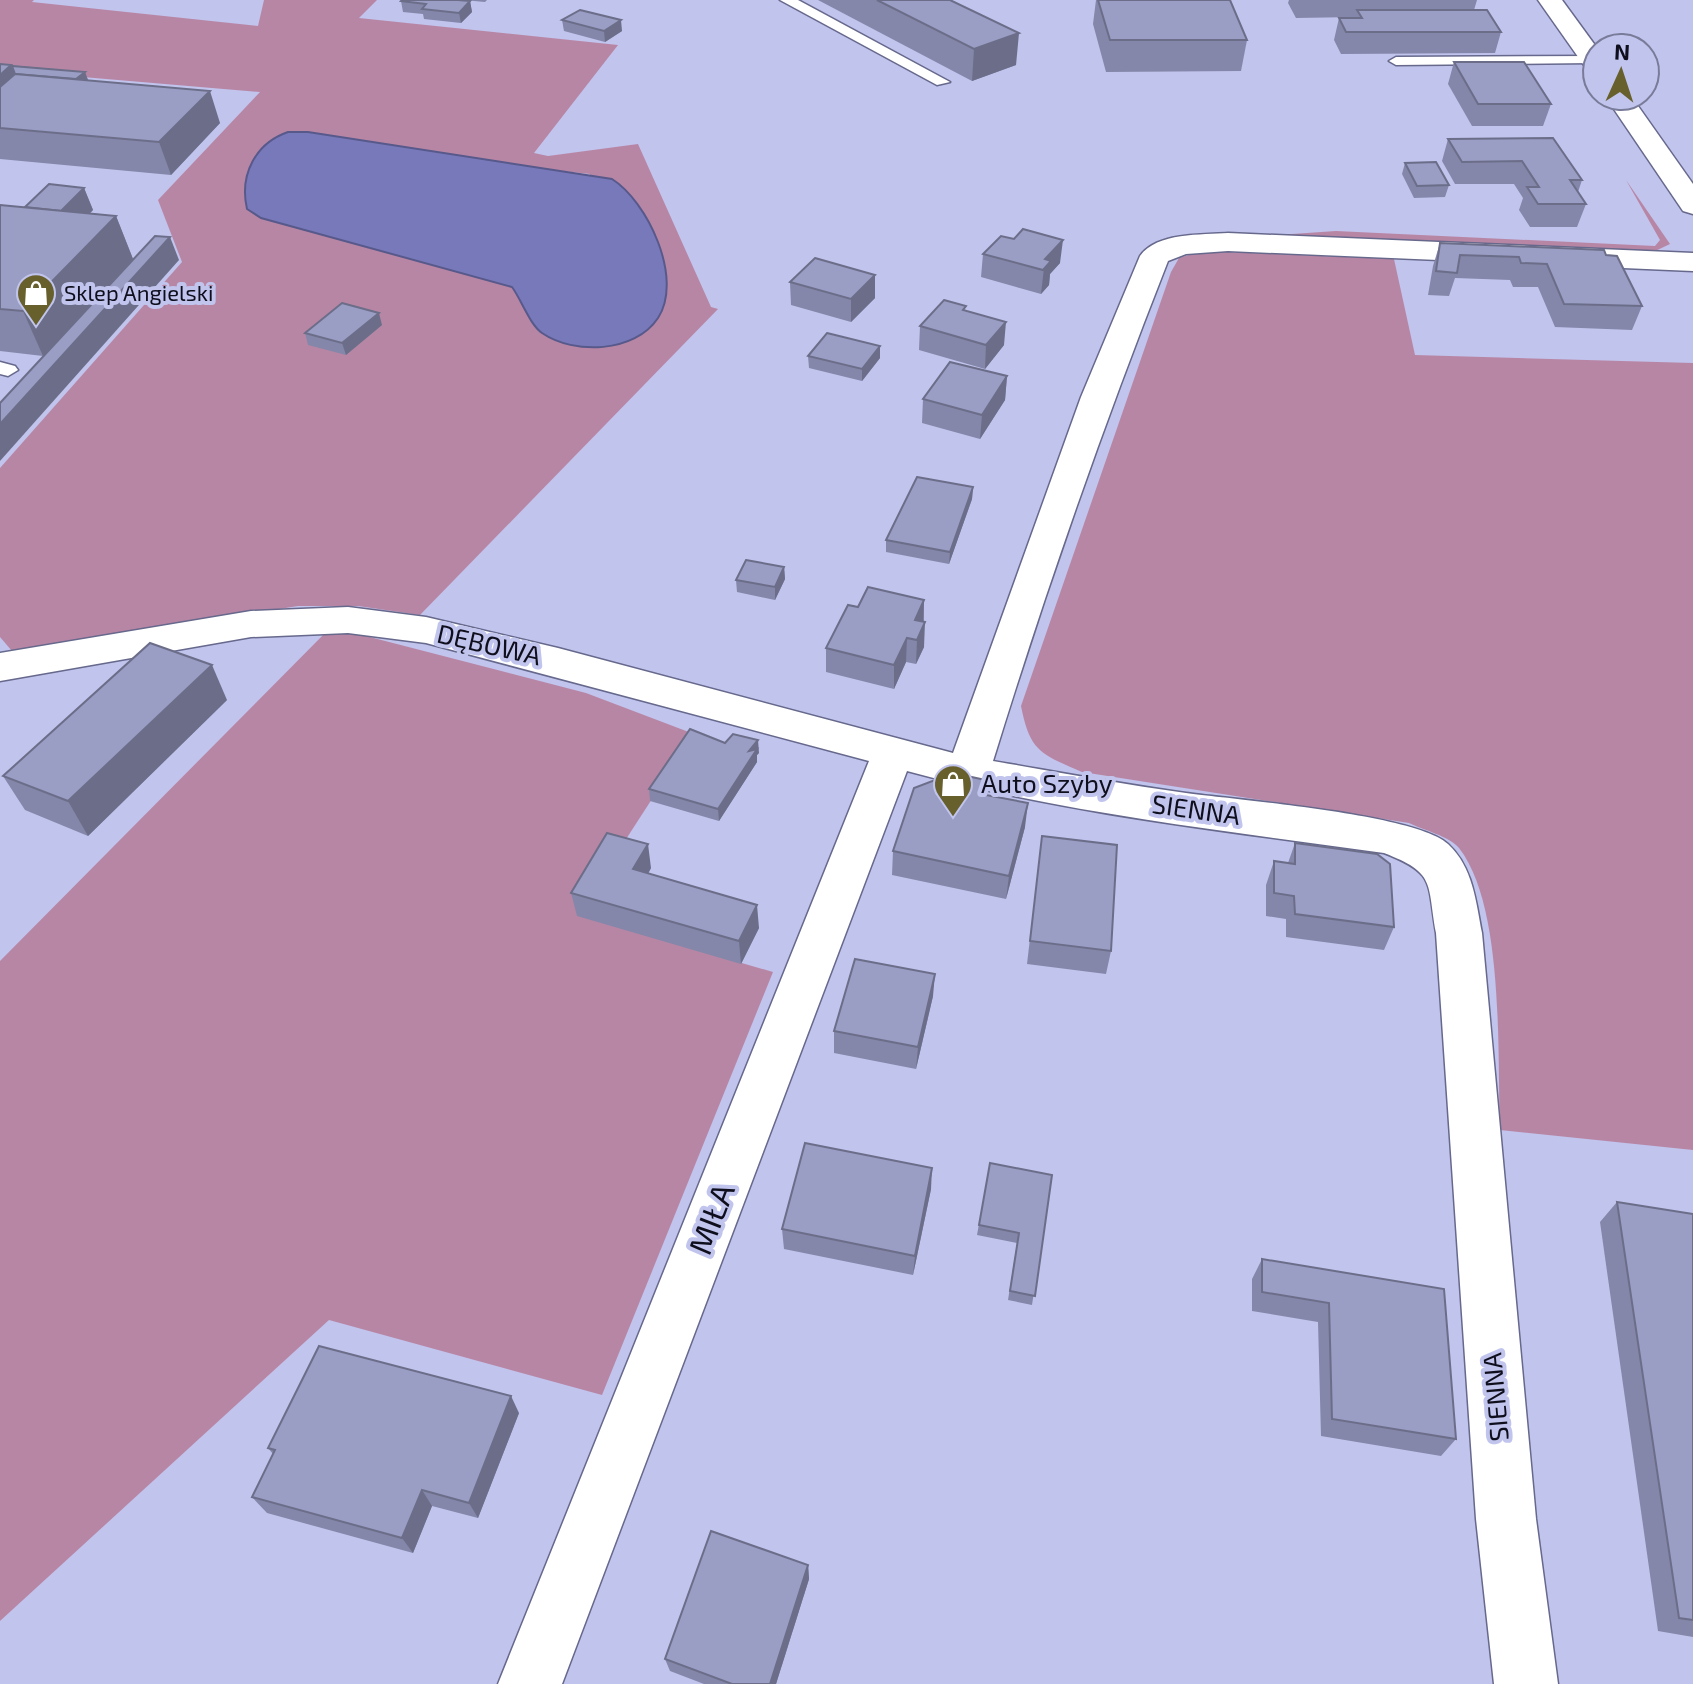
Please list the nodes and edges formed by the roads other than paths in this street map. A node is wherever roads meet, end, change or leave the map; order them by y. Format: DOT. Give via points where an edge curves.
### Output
graph roads {
  1 [pos="787,0"];
  2 [pos="1550,0"];
  3 [pos="1581,43"];
  4 [pos="1396,61"];
  5 [pos="1581,63"];
  6 [pos="942,82"];
  7 [pos="1629,112"];
  8 [pos="1693,205"];
  9 [pos="1693,262"];
  10 [pos="0,667"];
  11 [pos="893,754"];
  12 [pos="968,772"];
  13 [pos="530,1684"];
  14 [pos="1526,1684"];
  1 -- 6 [label="lane"];
  2 -- 3 [label="street"];
  4 -- 5 [label="lane"];
  7 -- 8 [label="street"];
  9 -- 12 [label="street" via="1228,242 1194,243 1155,256 1082,442"];
  10 -- 11 [label="street, DĘBOWA" via="190,632 348,620 426,630 558,662"];
  11 -- 12 [label="street, DĘBOWA"];
  11 -- 13 [label="street, MIŁA"];
  12 -- 14 [label="street, SIENNA" via="1388,837 1430,853 1442,867 1450,882 1459,933 1506,1519"];
}
